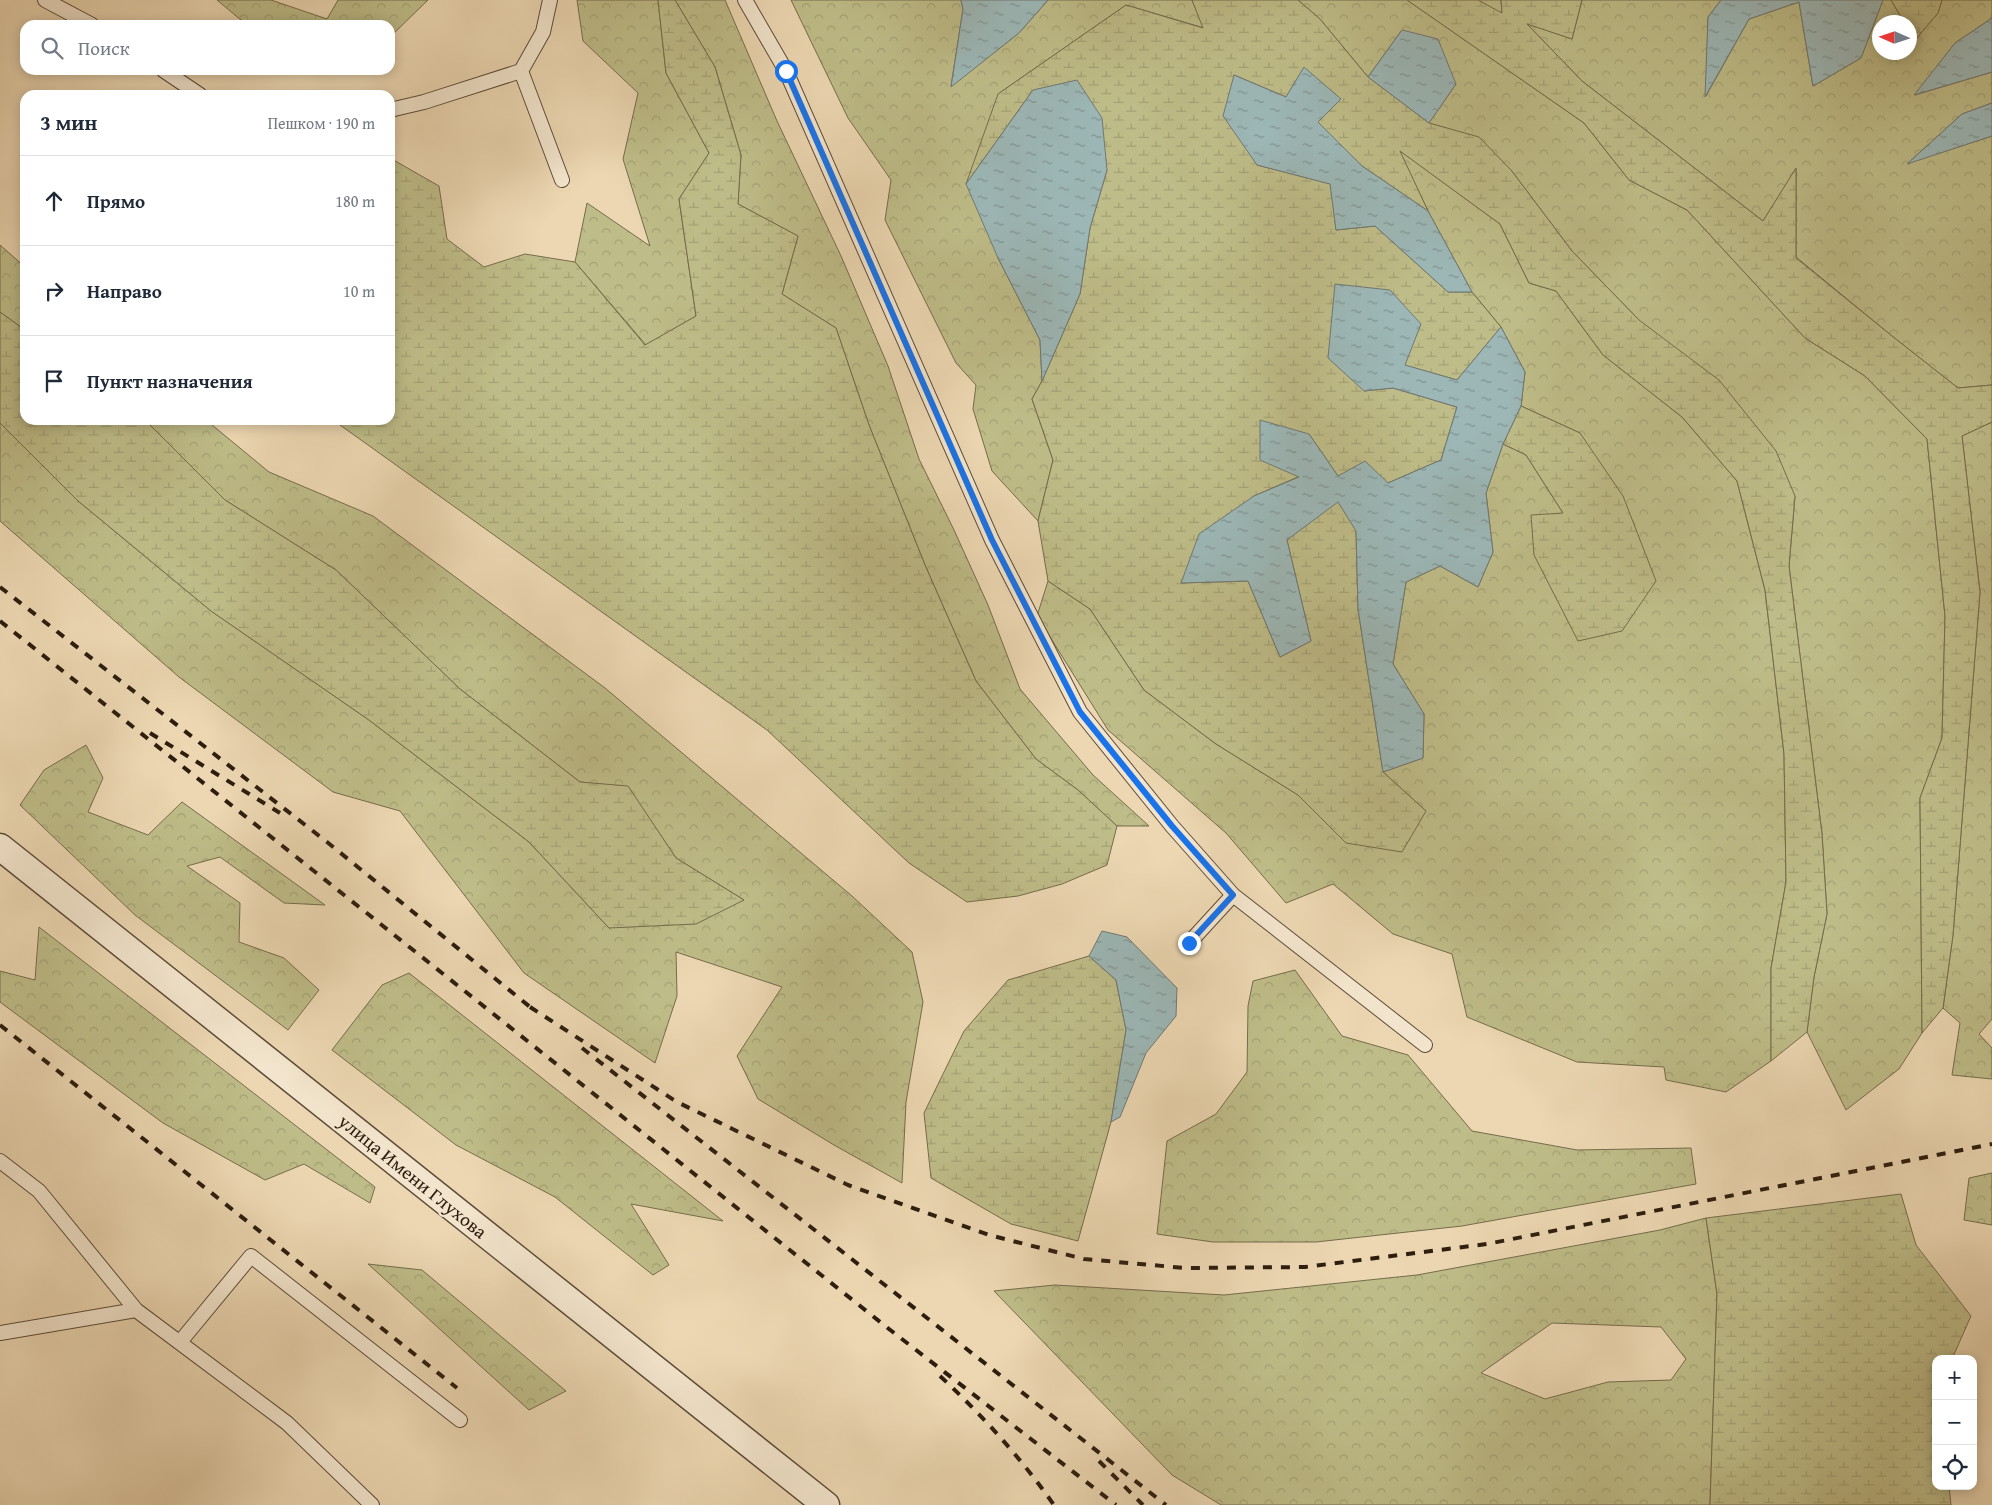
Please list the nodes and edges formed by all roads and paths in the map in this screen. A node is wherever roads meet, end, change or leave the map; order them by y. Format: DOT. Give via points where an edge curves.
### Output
graph roads {
  1 [pos="45,0"];
  2 [pos="550,0"];
  3 [pos="745,0"];
  4 [pos="83,20"];
  5 [pos="521,71"];
  6 [pos="170,75"];
  7 [pos="192,90"];
  8 [pos="395,109"];
  9 [pos="562,180"];
  10 [pos="0,847"];
  11 [pos="1233,895"];
  12 [pos="1189,943"];
  13 [pos="1425,1045"];
  14 [pos="0,1162"];
  15 [pos="136,1310"];
  16 [pos="0,1333"];
  17 [pos="180,1342"];
  18 [pos="460,1420"];
  19 [pos="372,1505"];
  20 [pos="826,1505"];
  1 -- 4 [label="lane"];
  2 -- 5 [label="lane" via="543,32"];
  3 -- 11 [label="lane" via="786,71 992,540 1080,712 1172,826"];
  5 -- 8 [label="lane"];
  5 -- 9 [label="lane"];
  6 -- 7 [label="lane"];
  10 -- 20 [label="street, улица Имени Глухова"];
  11 -- 12 [label="lane"];
  11 -- 13 [label="lane"];
  14 -- 15 [label="lane" via="39,1191"];
  15 -- 16 [label="lane"];
  15 -- 17 [label="lane"];
  17 -- 18 [label="lane" via="251,1256"];
  17 -- 19 [label="lane" via="287,1424"];
}
